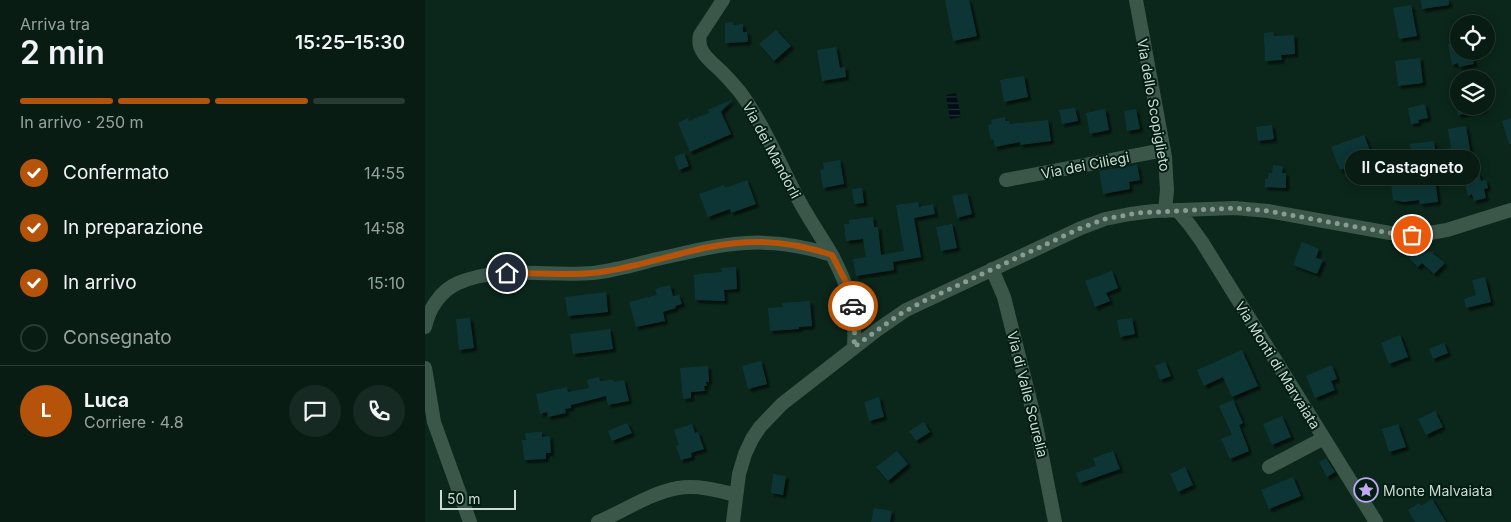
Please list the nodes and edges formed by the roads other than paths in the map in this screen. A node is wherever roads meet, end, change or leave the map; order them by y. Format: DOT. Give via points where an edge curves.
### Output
graph roads {
  1 [pos="723,0"];
  2 [pos="1135,0"];
  3 [pos="1164,150"];
  4 [pos="1006,180"];
  5 [pos="1171,210"];
  6 [pos="1511,210"];
  7 [pos="832,255"];
  8 [pos="992,269"];
  9 [pos="425,328"];
  10 [pos="854,347"];
  11 [pos="425,368"];
  12 [pos="430,422"];
  13 [pos="1324,438"];
  14 [pos="1269,467"];
  15 [pos="735,495"];
  16 [pos="470,522"];
  17 [pos="598,522"];
  18 [pos="733,522"];
  19 [pos="1055,522"];
  20 [pos="1376,522"];
  1 -- 7 [label="street, Via dei Mandorli" via="701,35 701,48 747,103 796,196"];
  2 -- 3 [label="street, Via dello Scopiglieto"];
  3 -- 4 [label="street, Via dei Ciliegi"];
  3 -- 5 [label="street, Via dello Scopiglieto"];
  5 -- 6 [label="street" via="1253,209 1412,235 1443,232"];
  5 -- 8 [label="street" via="1122,215 1096,222"];
  5 -- 13 [label="street, Via Monti di Marvaiata" via="1189,224 1202,242"];
  7 -- 9 [label="street" via="777,243 744,242 601,272 479,276 458,283 443,293 433,306"];
  7 -- 10 [label="street, Via dei Mandorli" via="852,300"];
  8 -- 10 [label="street" via="911,307"];
  8 -- 19 [label="street, Via di Valle Scurelia" via="1004,297 1035,420"];
  10 -- 15 [label="street" via="765,421 743,460"];
  11 -- 12 [label="street"];
  12 -- 16 [label="street"];
  13 -- 14 [label="street"];
  13 -- 20 [label="street, Via Monti di Marvaiata"];
  15 -- 17 [label="street" via="703,488 672,489"];
  15 -- 18 [label="street"];
}
